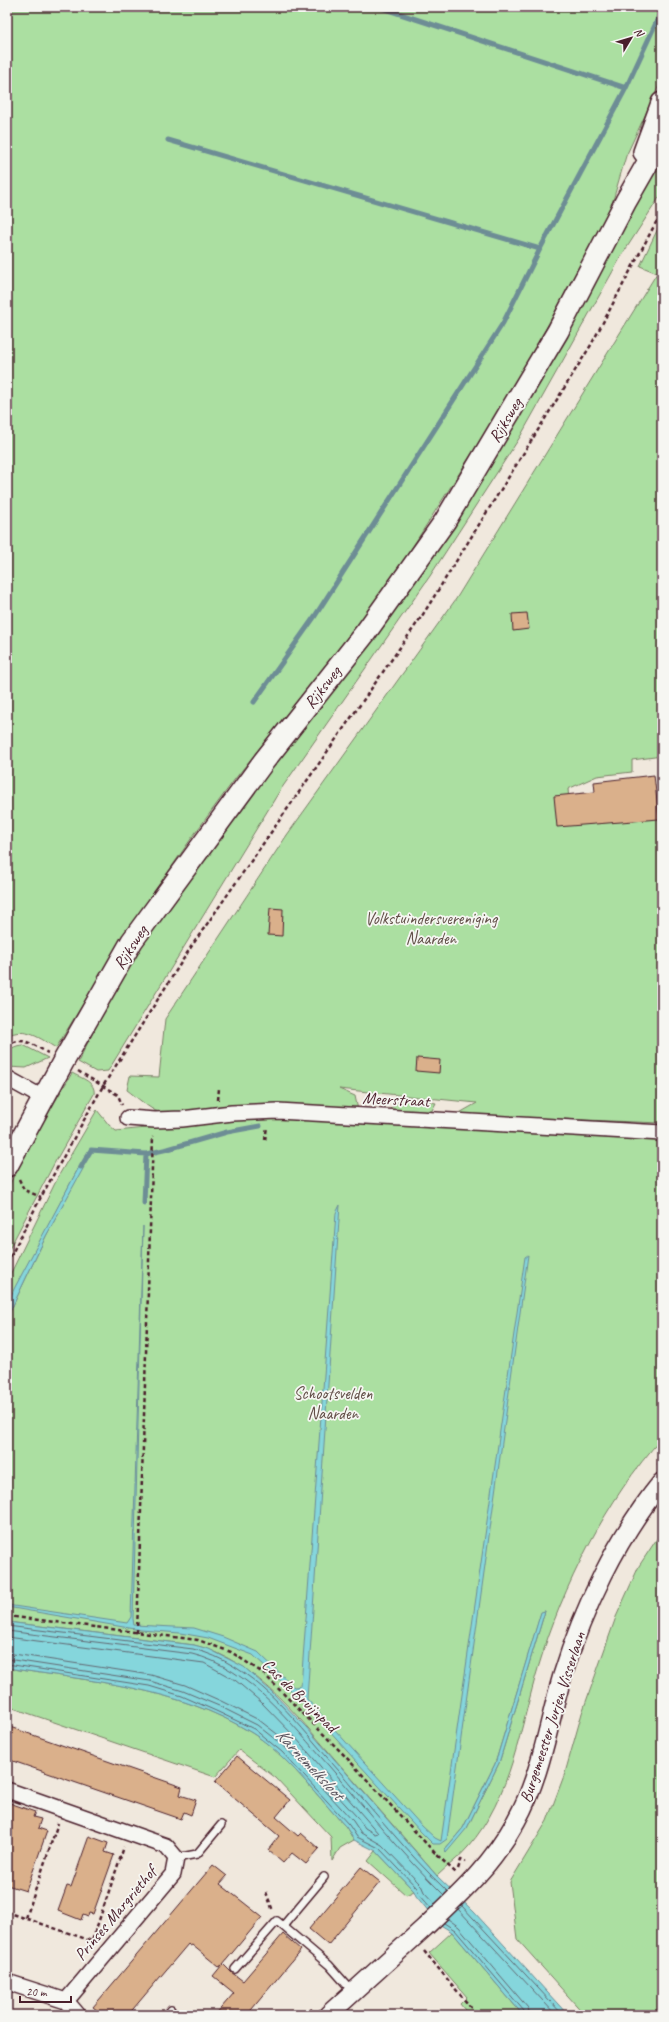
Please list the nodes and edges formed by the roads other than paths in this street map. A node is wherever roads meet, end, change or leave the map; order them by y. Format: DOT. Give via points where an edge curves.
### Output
graph roads {
  1 [pos="662,103"];
  2 [pos="662,138"];
  3 [pos="626,201"];
  4 [pos="7,1078"];
  5 [pos="43,1098"];
  6 [pos="128,1118"];
  7 [pos="662,1133"];
  8 [pos="8,1163"];
  9 [pos="662,1482"];
  10 [pos="7,1790"];
  11 [pos="221,1825"];
  12 [pos="176,1858"];
  13 [pos="324,1877"];
  14 [pos="280,1923"];
  15 [pos="235,1969"];
  16 [pos="7,1982"];
  17 [pos="353,1992"];
  18 [pos="66,2001"];
  19 [pos="78,2015"];
  20 [pos="328,2015"];
  1 -- 3 [label="main road, Rijksweg"];
  2 -- 3 [label="main road, Rijksweg"];
  3 -- 5 [label="main road, Rijksweg" via="558,331 445,521 366,632 264,761 132,941"];
  4 -- 5 [label="street"];
  5 -- 8 [label="main road, Rijksweg"];
  6 -- 7 [label="street, Meerstraat" via="182,1120 232,1113 278,1111"];
  9 -- 17 [label="street, Burgemeester Jurjen Visserlaan" via="624,1538 593,1596 562,1676 538,1770 517,1820 495,1856 465,1890"];
  10 -- 12 [label="street, Prinses Margriethof" via="166,1846"];
  11 -- 12 [label="lane" via="197,1854"];
  12 -- 18 [label="street, Prinses Margriethof" via="173,1874"];
  13 -- 14 [label="lane"];
  14 -- 15 [label="lane"];
  14 -- 17 [label="lane" via="329,1964"];
  16 -- 18 [label="street"];
  17 -- 20 [label="street, Burgemeester Jurjen Visserlaan"];
  18 -- 19 [label="street"];
}
